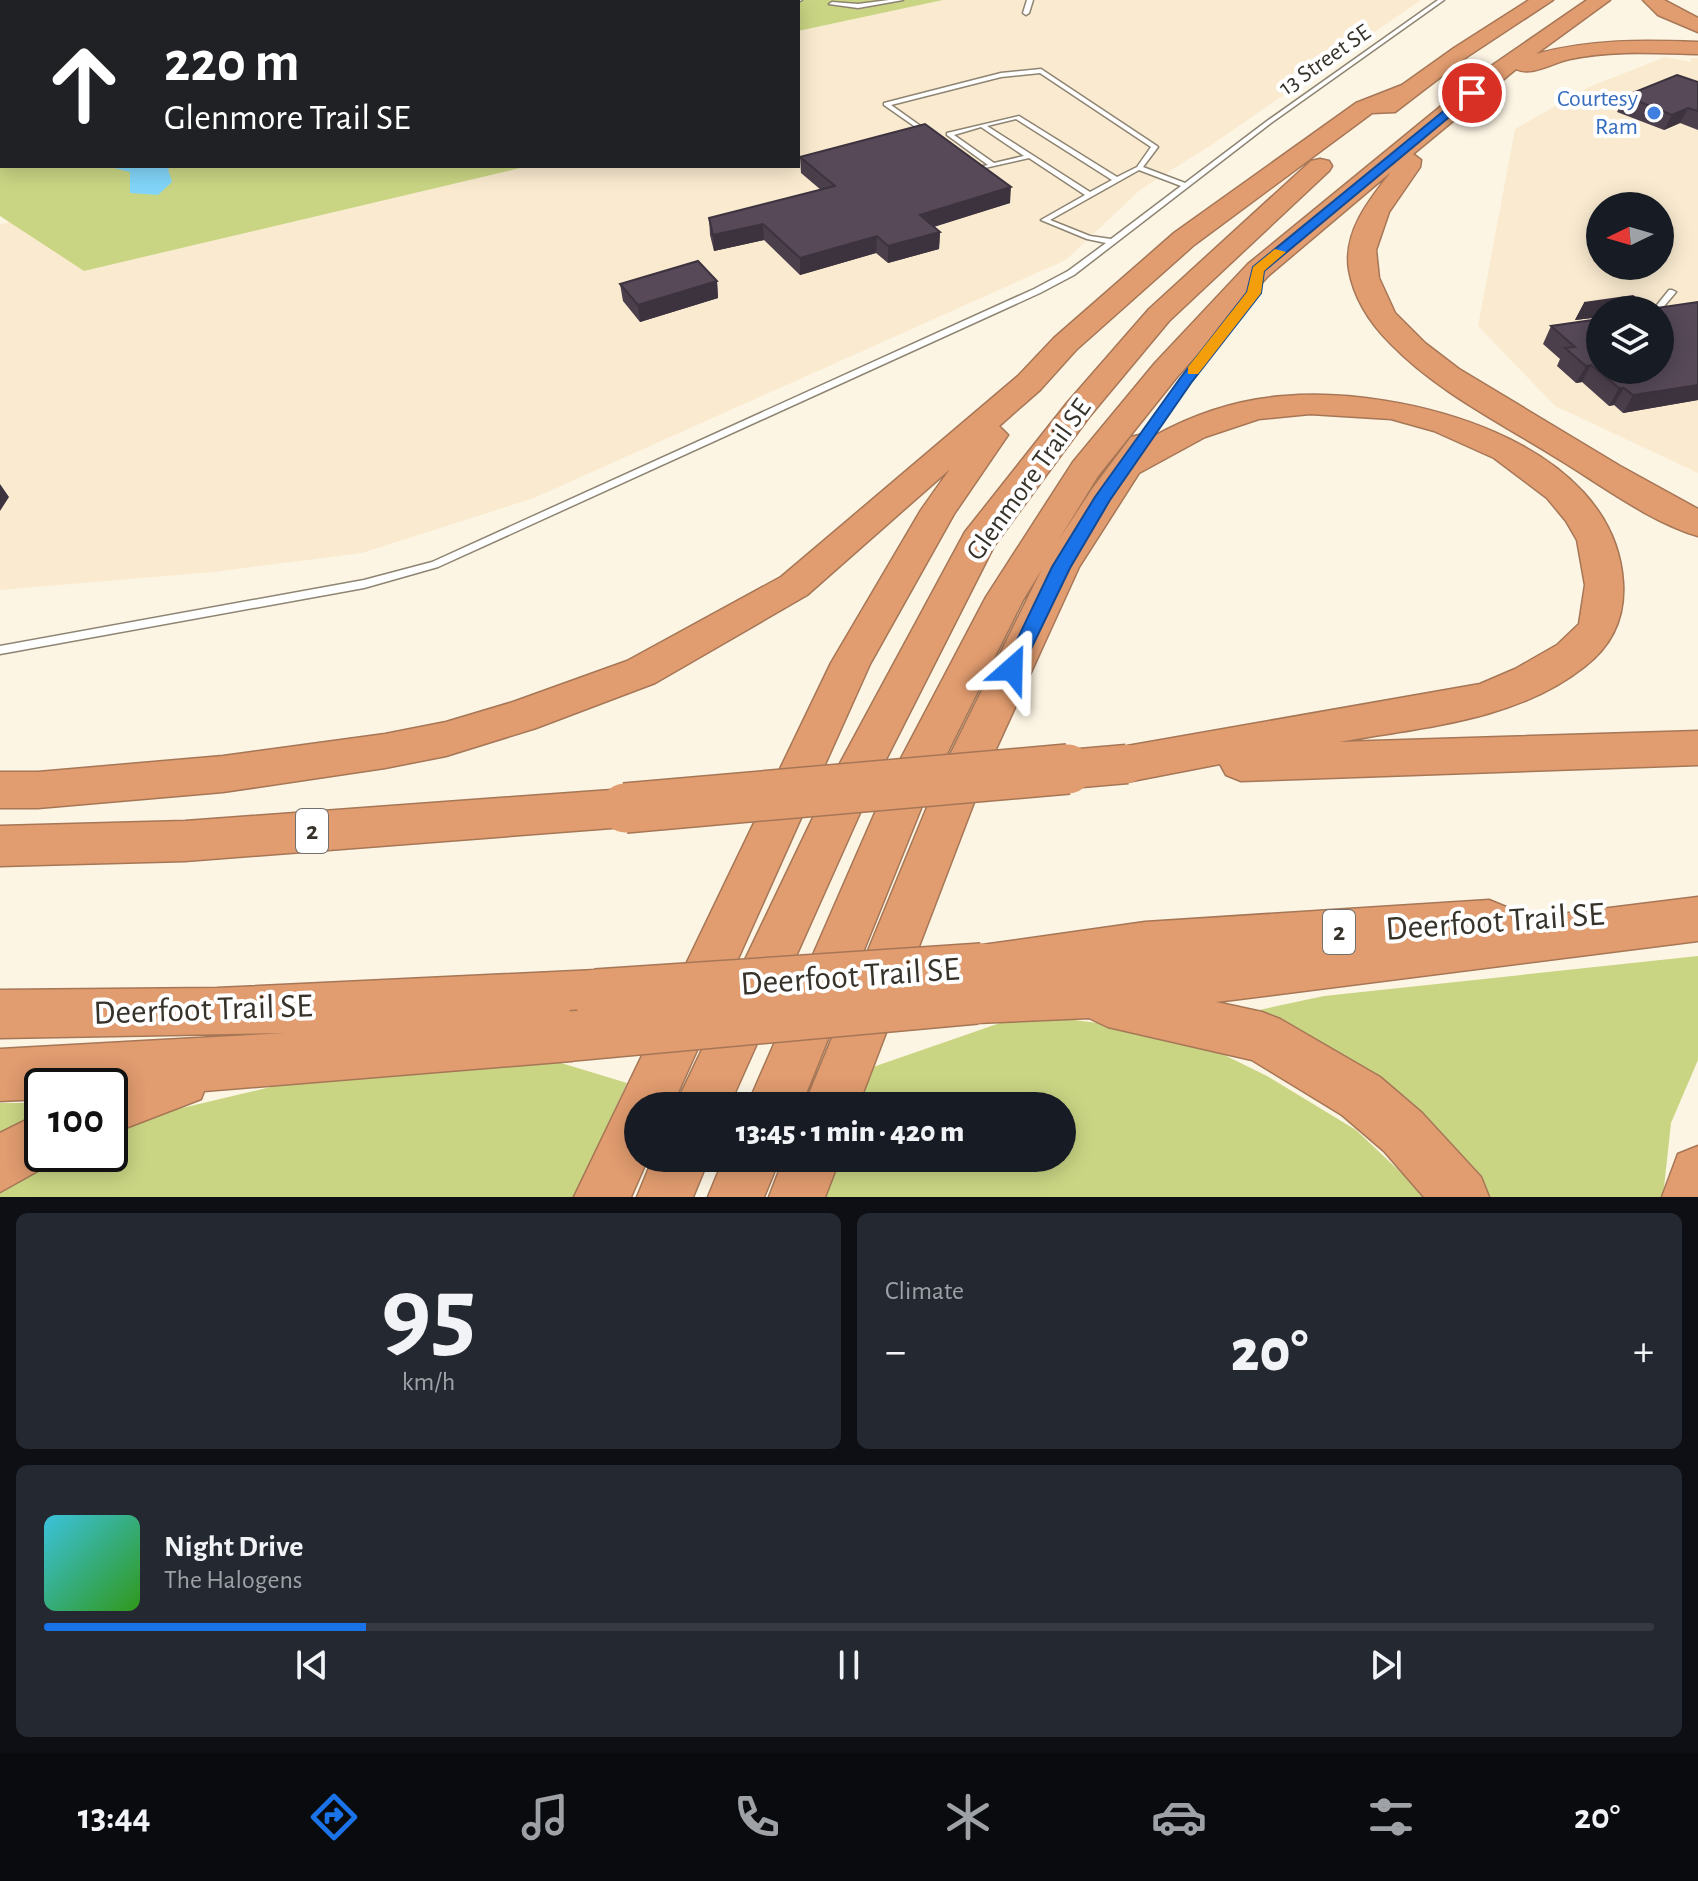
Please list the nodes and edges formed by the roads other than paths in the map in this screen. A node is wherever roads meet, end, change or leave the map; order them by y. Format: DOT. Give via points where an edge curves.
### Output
graph roads {
  1 [pos="900,0"];
  2 [pos="1030,0"];
  3 [pos="1441,0"];
  4 [pos="1543,0"];
  5 [pos="1600,0"];
  6 [pos="1653,0"];
  7 [pos="832,4"];
  8 [pos="1520,7"];
  9 [pos="1026,13"];
  10 [pos="1698,26"];
  11 [pos="1698,48"];
  12 [pos="1492,76"];
  13 [pos="1405,91"];
  14 [pos="982,125"];
  15 [pos="932,137"];
  16 [pos="1411,144"];
  17 [pos="1030,156"];
  18 [pos="966,161"];
  19 [pos="993,165"];
  20 [pos="1139,168"];
  21 [pos="1117,180"];
  22 [pos="1186,185"];
  23 [pos="1089,195"];
  24 [pos="1110,241"];
  25 [pos="1258,270"];
  26 [pos="1672,292"];
  27 [pos="1669,296"];
  28 [pos="1029,383"];
  29 [pos="1129,465"];
  30 [pos="1698,524"];
  31 [pos="0,650"];
  32 [pos="1698,748"];
  33 [pos="1127,764"];
  34 [pos="0,790"];
  35 [pos="0,846"];
  36 [pos="1698,909"];
  37 [pos="1698,919"];
  38 [pos="979,983"];
  39 [pos="1074,996"];
  40 [pos="0,1014"];
  41 [pos="584,1015"];
  42 [pos="234,1063"];
  43 [pos="0,1075"];
  44 [pos="651,1092"];
  45 [pos="708,1092"];
  46 [pos="780,1092"];
  47 [pos="837,1092"];
  48 [pos="128,1099"];
  49 [pos="624,1149"];
  50 [pos="24,1150"];
  51 [pos="0,1164"];
  52 [pos="675,1172"];
  53 [pos="746,1172"];
  54 [pos="807,1172"];
  55 [pos="1698,1174"];
  56 [pos="602,1197"];
  57 [pos="665,1197"];
  58 [pos="736,1197"];
  59 [pos="797,1197"];
  60 [pos="1461,1197"];
  61 [pos="1690,1197"];
  1 -- 7 [label="lane"];
  2 -- 9 [label="lane"];
  3 -- 22 [label="lane, 13 Street SE"];
  4 -- 8 [label="highway, Glenmore Trail SE"];
  5 -- 12 [label="highway, Glenmore Trail SE"];
  6 -- 10 [label="highway"];
  8 -- 13 [label="highway, Glenmore Trail SE"];
  11 -- 12 [label="highway" via="1567,52"];
  12 -- 16 [label="highway, Glenmore Trail SE"];
  13 -- 28 [label="highway" via="1364,108 1184,239 1065,344"];
  13 -- 45 [label="highway, Glenmore Trail SE" via="1159,315 978,541 847,793"];
  14 -- 17 [label="lane"];
  14 -- 19 [label="lane" via="949,134"];
  14 -- 21 [label="lane" via="1017,117"];
  15 -- 20 [label="lane" via="886,104 1001,75 1041,71 1155,147"];
  16 -- 25 [label="highway, Glenmore Trail SE"];
  16 -- 30 [label="highway" via="1408,167 1367,230 1361,260 1365,282 1386,320 1430,362"];
  17 -- 19 [label="lane"];
  17 -- 23 [label="lane"];
  18 -- 19 [label="lane" via="978,169"];
  20 -- 21 [label="lane"];
  20 -- 22 [label="lane"];
  21 -- 23 [label="lane"];
  22 -- 24 [label="lane, 13 Street SE"];
  23 -- 24 [label="lane" via="1044,220"];
  24 -- 31 [label="lane, 13 Street SE" via="1071,273 1037,291 435,565 364,584"];
  25 -- 29 [label="highway" via="1254,293"];
  25 -- 46 [label="highway, Glenmore Trail SE" via="1118,427 1005,597 904,796"];
  26 -- 27 [label="lane"];
  28 -- 34 [label="highway" via="794,586 641,672 521,716 385,751 223,774"];
  28 -- 44 [label="highway" via="939,510 851,663"];
  29 -- 33 [label="highway" via="1182,432 1266,409 1343,405 1420,416 1499,447 1571,502 1597,539 1605,597 1595,632 1575,652 1486,699"];
  29 -- 47 [label="highway" via="1061,567 964,771"];
  32 -- 33 [label="highway, 2"];
  33 -- 35 [label="highway, 2, bridge" via="185,841"];
  36 -- 38 [label="highway, Deerfoot Trail SE / 2" via="1145,944"];
  37 -- 39 [label="highway"];
  38 -- 39 [label="highway"];
  38 -- 41 [label="highway, bridge"];
  39 -- 60 [label="highway" via="1262,1037 1361,1096 1403,1132"];
  40 -- 41 [label="highway, Deerfoot Trail SE"];
  41 -- 42 [label="highway"];
  42 -- 43 [label="highway"];
  42 -- 48 [label="highway"];
  49 -- 56 [label="highway"];
  50 -- 51 [label="highway"];
  52 -- 57 [label="highway"];
  53 -- 58 [label="highway"];
  54 -- 59 [label="highway"];
  55 -- 61 [label="highway"];
}
